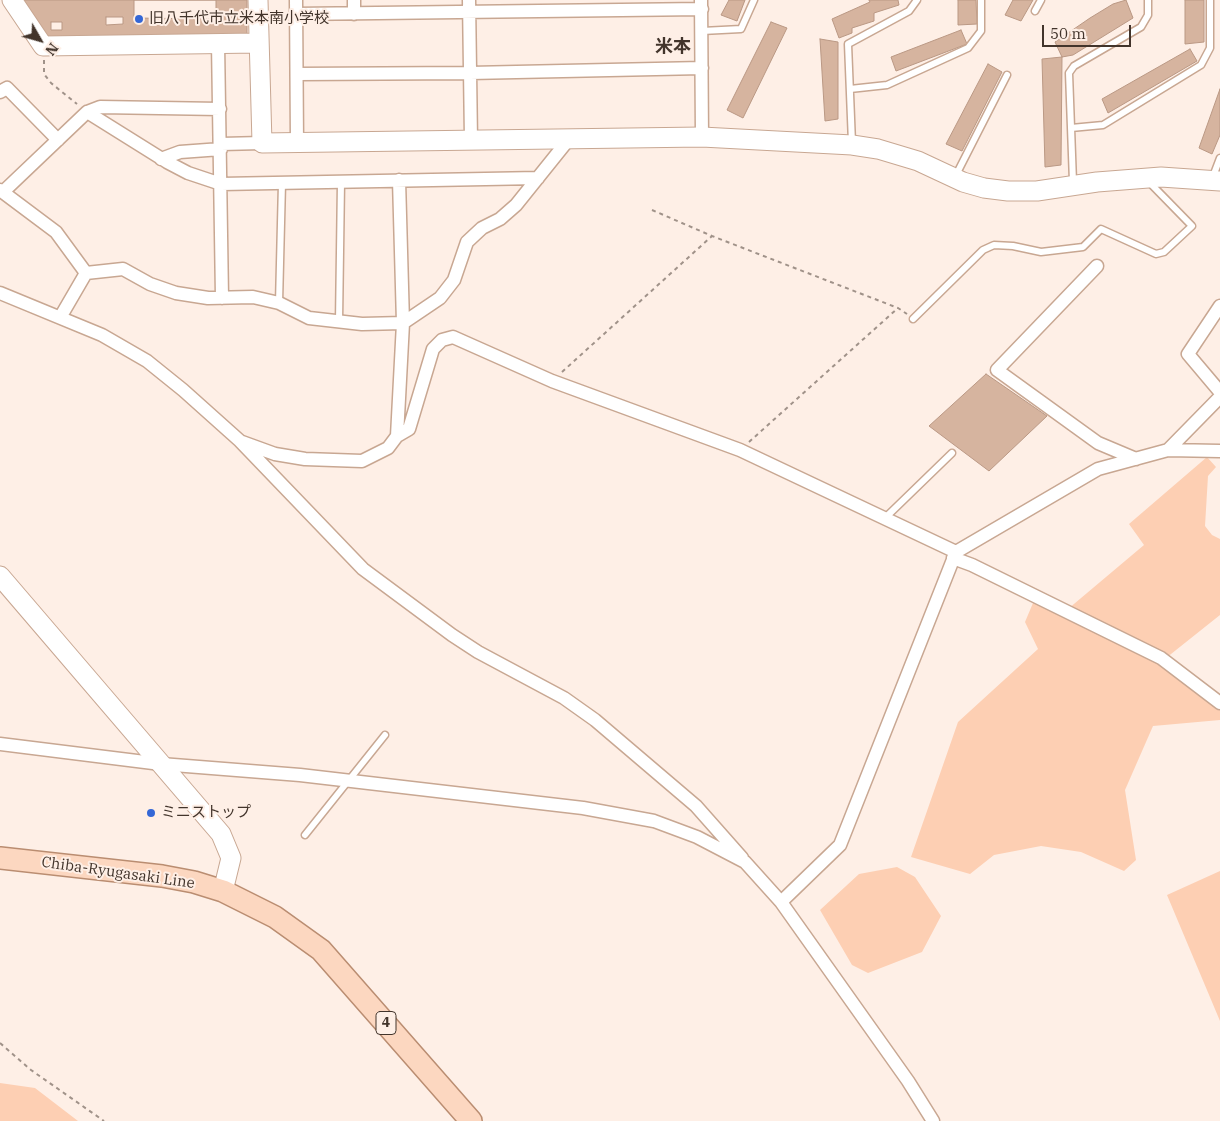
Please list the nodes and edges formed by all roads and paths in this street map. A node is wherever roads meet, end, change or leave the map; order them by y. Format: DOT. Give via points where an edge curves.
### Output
graph roads {
  1 [pos="12,0"];
  2 [pos="258,0"];
  3 [pos="296,0"];
  4 [pos="354,0"];
  5 [pos="412,0"];
  6 [pos="754,0"];
  7 [pos="917,0"];
  8 [pos="981,0"];
  9 [pos="1042,0"];
  10 [pos="1148,0"];
  11 [pos="1210,0"];
  12 [pos="583,4"];
  13 [pos="642,4"];
  14 [pos="702,4"];
  15 [pos="526,5"];
  16 [pos="469,6"];
  17 [pos="1035,11"];
  18 [pos="412,13"];
  19 [pos="296,14"];
  20 [pos="354,14"];
  21 [pos="702,31"];
  22 [pos="218,43"];
  23 [pos="258,43"];
  24 [pos="43,46"];
  25 [pos="702,68"];
  26 [pos="470,73"];
  27 [pos="296,74"];
  28 [pos="1007,75"];
  29 [pos="850,89"];
  30 [pos="0,92"];
  31 [pos="220,109"];
  32 [pos="87,112"];
  33 [pos="1071,128"];
  34 [pos="702,137"];
  35 [pos="569,139"];
  36 [pos="58,140"];
  37 [pos="471,140"];
  38 [pos="262,143"];
  39 [pos="297,143"];
  40 [pos="852,145"];
  41 [pos="221,147"];
  42 [pos="1220,158"];
  43 [pos="161,159"];
  44 [pos="538,178"];
  45 [pos="955,178"];
  46 [pos="1144,178"];
  47 [pos="399,180"];
  48 [pos="1216,180"];
  49 [pos="341,182"];
  50 [pos="282,183"];
  51 [pos="221,184"];
  52 [pos="1073,186"];
  53 [pos="1,191"];
  54 [pos="652,210"];
  55 [pos="712,236"];
  56 [pos="1097,266"];
  57 [pos="86,273"];
  58 [pos="0,293"];
  59 [pos="222,298"];
  60 [pos="280,303"];
  61 [pos="1220,306"];
  62 [pos="898,308"];
  63 [pos="61,316"];
  64 [pos="913,319"];
  65 [pos="339,321"];
  66 [pos="403,323"];
  67 [pos="552,380"];
  68 [pos="1220,392"];
  69 [pos="1220,397"];
  70 [pos="397,436"];
  71 [pos="240,441"];
  72 [pos="740,450"];
  73 [pos="1168,450"];
  74 [pos="1220,451"];
  75 [pos="952,453"];
  76 [pos="1136,459"];
  77 [pos="885,518"];
  78 [pos="955,555"];
  79 [pos="0,576"];
  80 [pos="1220,704"];
  81 [pos="385,735"];
  82 [pos="0,744"];
  83 [pos="161,764"];
  84 [pos="350,780"];
  85 [pos="305,836"];
  86 [pos="0,858"];
  87 [pos="745,862"];
  88 [pos="223,892"];
  89 [pos="781,902"];
  90 [pos="0,1043"];
  91 [pos="104,1121"];
  92 [pos="471,1121"];
  93 [pos="934,1121"];
  1 -- 24 [label="street"];
  2 -- 23 [label="street"];
  3 -- 19 [label="street"];
  4 -- 20 [label="street"];
  5 -- 18 [label="street"];
  6 -- 21 [label="lane" via="741,29"];
  7 -- 29 [label="lane" via="909,11 848,44"];
  8 -- 29 [label="lane" via="981,31 968,48 887,85"];
  9 -- 17 [label="lane"];
  10 -- 33 [label="lane" via="1148,15 1141,27 1074,66 1069,73"];
  11 -- 33 [label="lane" via="1210,48 1201,66 1103,125"];
  12 -- 13 [label="street"];
  12 -- 15 [label="street"];
  13 -- 14 [label="street"];
  14 -- 21 [label="street"];
  15 -- 16 [label="street"];
  16 -- 18 [label="street"];
  16 -- 26 [label="street"];
  18 -- 20 [label="street"];
  19 -- 20 [label="street"];
  19 -- 27 [label="street"];
  21 -- 25 [label="street"];
  22 -- 23 [label="street"];
  22 -- 24 [label="street"];
  22 -- 31 [label="street"];
  23 -- 38 [label="street"];
  24 -- 32 [label="path" via="44,74"];
  25 -- 26 [label="street"];
  25 -- 34 [label="street"];
  26 -- 27 [label="street"];
  26 -- 37 [label="street"];
  27 -- 39 [label="street"];
  28 -- 45 [label="lane"];
  29 -- 40 [label="lane"];
  30 -- 36 [label="street" via="7,88"];
  31 -- 32 [label="street" via="100,107"];
  31 -- 41 [label="street"];
  32 -- 36 [label="street"];
  32 -- 43 [label="street"];
  33 -- 52 [label="lane"];
  34 -- 35 [label="street"];
  34 -- 40 [label="street"];
  35 -- 37 [label="street"];
  35 -- 44 [label="street"];
  36 -- 53 [label="street"];
  37 -- 39 [label="street"];
  38 -- 39 [label="street"];
  38 -- 41 [label="street"];
  40 -- 45 [label="street" via="899,154"];
  41 -- 43 [label="street" via="180,152"];
  41 -- 51 [label="street"];
  42 -- 48 [label="lane"];
  43 -- 51 [label="street" via="188,174"];
  44 -- 47 [label="street"];
  44 -- 66 [label="street" via="516,205 467,242 454,280 440,298"];
  45 -- 52 [label="street" via="984,188 1008,191"];
  46 -- 48 [label="street"];
  46 -- 52 [label="street"];
  46 -- 64 [label="lane" via="1192,226 1164,252 1156,254 1101,229 1083,247 1042,252 994,245 983,250"];
  47 -- 49 [label="street"];
  47 -- 66 [label="street"];
  49 -- 50 [label="street"];
  49 -- 65 [label="lane"];
  50 -- 51 [label="street"];
  50 -- 60 [label="lane"];
  51 -- 59 [label="street"];
  53 -- 57 [label="street" via="56,232"];
  54 -- 55 [label="path"];
  55 -- 62 [label="path"];
  55 -- 67 [label="path"];
  56 -- 76 [label="street" via="997,370 1098,443"];
  57 -- 59 [label="street" via="123,269 150,284 176,293"];
  57 -- 63 [label="street"];
  58 -- 63 [label="street"];
  59 -- 60 [label="street" via="254,297"];
  60 -- 65 [label="street" via="309,318"];
  61 -- 68 [label="street" via="1188,354"];
  62 -- 64 [label="path"];
  62 -- 72 [label="path"];
  63 -- 71 [label="street" via="147,361"];
  65 -- 66 [label="street"];
  66 -- 70 [label="street"];
  67 -- 70 [label="street" via="453,337 442,340 433,349 409,429"];
  67 -- 72 [label="street"];
  69 -- 73 [label="street"];
  70 -- 71 [label="street" via="388,448 362,461 275,454"];
  71 -- 87 [label="street" via="363,569 458,639 564,698 595,720 696,806"];
  72 -- 77 [label="street"];
  73 -- 74 [label="street"];
  73 -- 76 [label="street"];
  75 -- 77 [label="lane"];
  76 -- 78 [label="street" via="1098,469"];
  77 -- 78 [label="street"];
  78 -- 80 [label="street" via="1161,658"];
  78 -- 89 [label="street" via="840,845"];
  79 -- 83 [label="street"];
  81 -- 84 [label="lane"];
  82 -- 83 [label="street"];
  83 -- 84 [label="street"];
  83 -- 88 [label="street" via="227,845 230,858"];
  84 -- 85 [label="lane"];
  84 -- 87 [label="street" via="583,808 654,821 696,837"];
  86 -- 88 [label="main road, Chiba-Ryugasaki Line / 4" via="162,876"];
  87 -- 89 [label="street"];
  88 -- 92 [label="main road, Chiba-Ryugasaki Line / 4" via="275,917 321,950"];
  89 -- 93 [label="street"];
  90 -- 91 [label="path" via="31,1070"];
}
